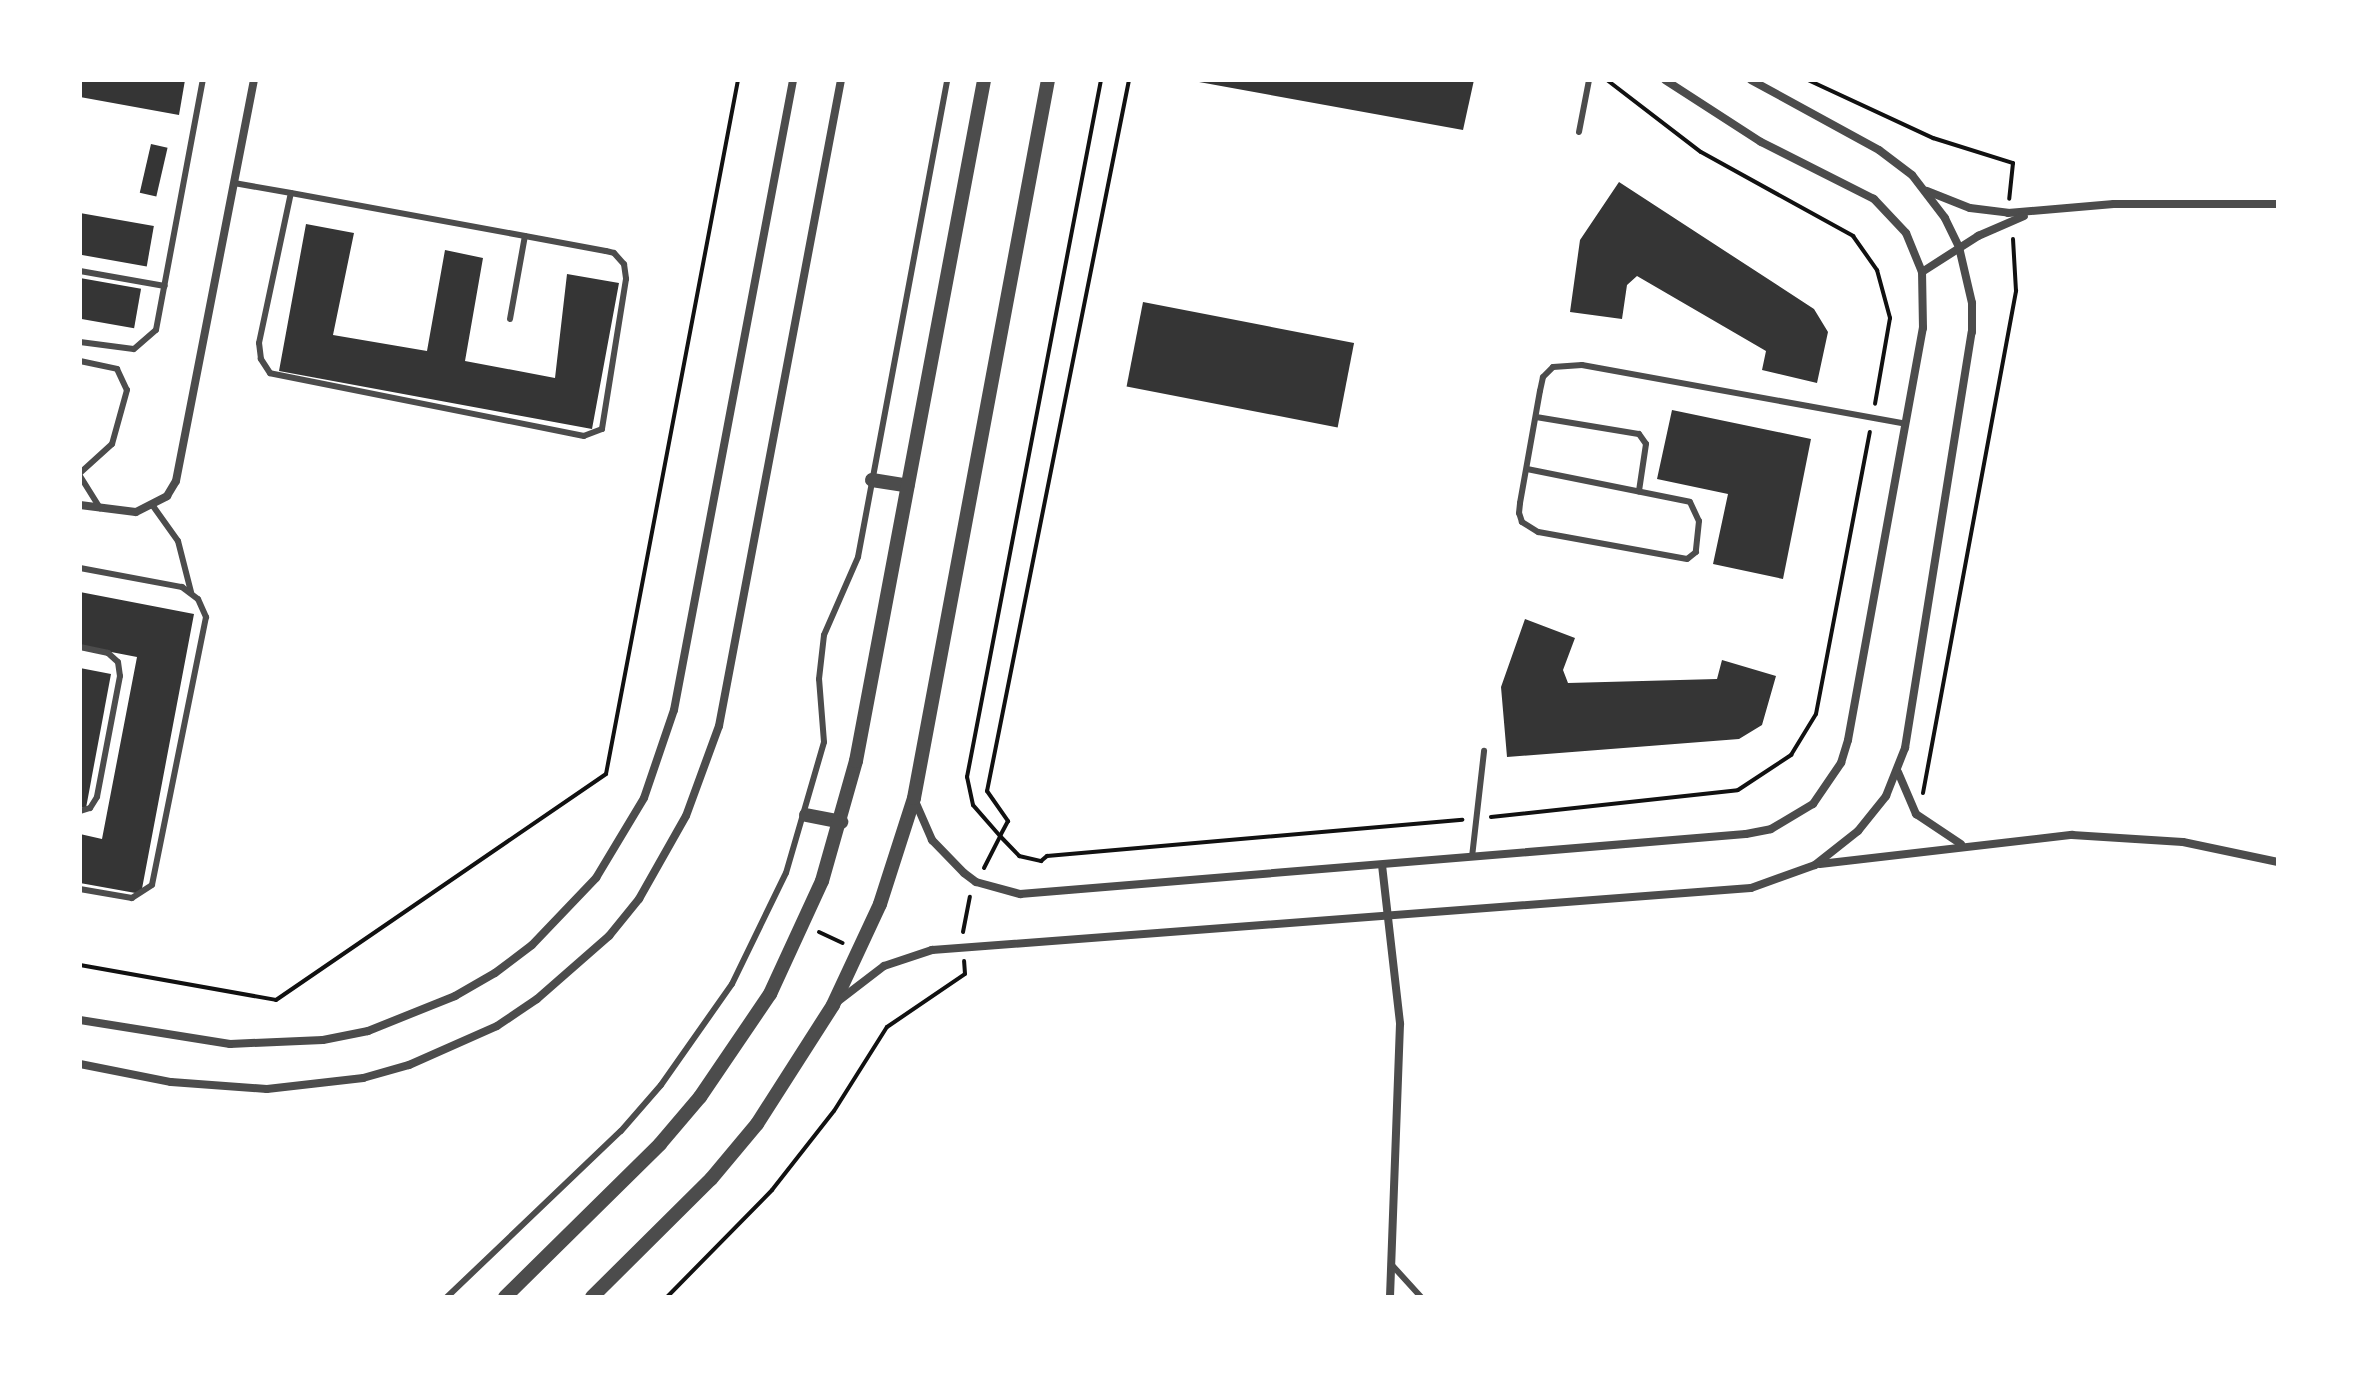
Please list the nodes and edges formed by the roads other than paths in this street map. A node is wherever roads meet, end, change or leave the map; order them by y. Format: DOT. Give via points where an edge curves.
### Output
graph roads {
  1 [pos="203,80"];
  2 [pos="254,80"];
  3 [pos="793,80"];
  4 [pos="841,80"];
  5 [pos="947,80"];
  6 [pos="984,80"];
  7 [pos="1048,80"];
  8 [pos="1589,80"];
  9 [pos="1665,80"];
  10 [pos="1751,80"];
  11 [pos="1579,132"];
  12 [pos="234,183"];
  13 [pos="1926,191"];
  14 [pos="291,193"];
  15 [pos="2278,204"];
  16 [pos="2010,216"];
  17 [pos="525,236"];
  18 [pos="1959,247"];
  19 [pos="80,271"];
  20 [pos="1922,272"];
  21 [pos="165,286"];
  22 [pos="510,319"];
  23 [pos="80,342"];
  24 [pos="80,361"];
  25 [pos="1536,417"];
  26 [pos="1906,424"];
  27 [pos="1527,469"];
  28 [pos="80,475"];
  29 [pos="872,480"];
  30 [pos="908,486"];
  31 [pos="1639,491"];
  32 [pos="80,505"];
  33 [pos="153,506"];
  34 [pos="100,508"];
  35 [pos="80,568"];
  36 [pos="191,592"];
  37 [pos="80,647"];
  38 [pos="1484,751"];
  39 [pos="1898,772"];
  40 [pos="914,798"];
  41 [pos="80,811"];
  42 [pos="806,815"];
  43 [pos="841,822"];
  44 [pos="1962,844"];
  45 [pos="1472,857"];
  46 [pos="2278,862"];
  47 [pos="1382,865"];
  48 [pos="1815,865"];
  49 [pos="80,889"];
  50 [pos="1389,914"];
  51 [pos="833,1005"];
  52 [pos="80,1020"];
  53 [pos="80,1064"];
  54 [pos="1391,1264"];
  55 [pos="1390,1296"];
  56 [pos="447,1297"];
  57 [pos="505,1297"];
  58 [pos="592,1297"];
  59 [pos="1421,1297"];
  1 -- 21 [label="lane"];
  2 -- 12 [label="street"];
  3 -- 52 [label="street" via="674,710 644,798 596,878 532,945 495,973 427,1009 368,1031 307,1042 230,1044"];
  4 -- 53 [label="street" via="719,726 686,816 639,899 609,936 537,999 497,1026 409,1065 327,1084 267,1089 171,1082"];
  5 -- 29 [label="lane"];
  6 -- 30 [label="street"];
  7 -- 40 [label="street"];
  8 -- 11 [label="lane"];
  9 -- 20 [label="street" via="1761,142 1874,199 1906,233"];
  10 -- 13 [label="street" via="1879,150"];
  12 -- 14 [label="lane"];
  12 -- 33 [label="street" via="181,464 167,496"];
  13 -- 16 [label="street"];
  13 -- 18 [label="street"];
  14 -- 17 [label="lane"];
  14 -- 17 [label="lane" via="259,343 270,373 591,436 604,422 624,264 614,253"];
  15 -- 16 [label="street" via="2114,204"];
  16 -- 18 [label="street"];
  17 -- 22 [label="lane"];
  18 -- 20 [label="street"];
  18 -- 39 [label="street" via="1972,303 1972,332"];
  19 -- 21 [label="lane"];
  20 -- 26 [label="street" via="1926,309"];
  21 -- 23 [label="lane" via="156,330 143,345 123,350"];
  24 -- 28 [label="lane" via="117,369 127,390 117,434"];
  25 -- 26 [label="lane" via="1543,377 1567,362"];
  25 -- 27 [label="lane"];
  25 -- 31 [label="lane" via="1639,434 1646,444"];
  26 -- 45 [label="street" via="1848,740 1841,763 1813,804 1771,829 1746,834"];
  27 -- 31 [label="lane"];
  27 -- 31 [label="lane" via="1519,513 1529,529 1693,557 1696,506"];
  28 -- 34 [label="lane"];
  29 -- 30 [label="street"];
  29 -- 42 [label="lane" via="853,572 824,635 819,679 824,742"];
  30 -- 43 [label="street"];
  32 -- 34 [label="street"];
  33 -- 34 [label="street" via="136,512"];
  33 -- 36 [label="lane" via="178,541"];
  35 -- 36 [label="lane"];
  36 -- 49 [label="lane" via="203,607 205,627 155,877 147,891 132,898"];
  37 -- 41 [label="lane" via="114,657 120,676 97,797 90,808"];
  38 -- 45 [label="lane"];
  39 -- 44 [label="street" via="1916,814"];
  39 -- 48 [label="street" via="1858,831"];
  40 -- 47 [label="street" via="932,840 976,882 1040,894"];
  40 -- 51 [label="street" via="880,904"];
  42 -- 43 [label="street"];
  42 -- 56 [label="lane" via="761,929 689,1048 621,1131"];
  43 -- 57 [label="street" via="798,939 737,1047 660,1144"];
  44 -- 46 [label="street" via="2058,835 2128,836"];
  44 -- 48 [label="street"];
  45 -- 47 [label="street"];
  47 -- 50 [label="street"];
  48 -- 50 [label="street" via="1751,888"];
  50 -- 51 [label="street" via="962,947 899,958"];
  50 -- 54 [label="street" via="1400,1024"];
  51 -- 58 [label="street" via="797,1066 729,1157"];
  54 -- 55 [label="street"];
  54 -- 59 [label="lane"];
}
